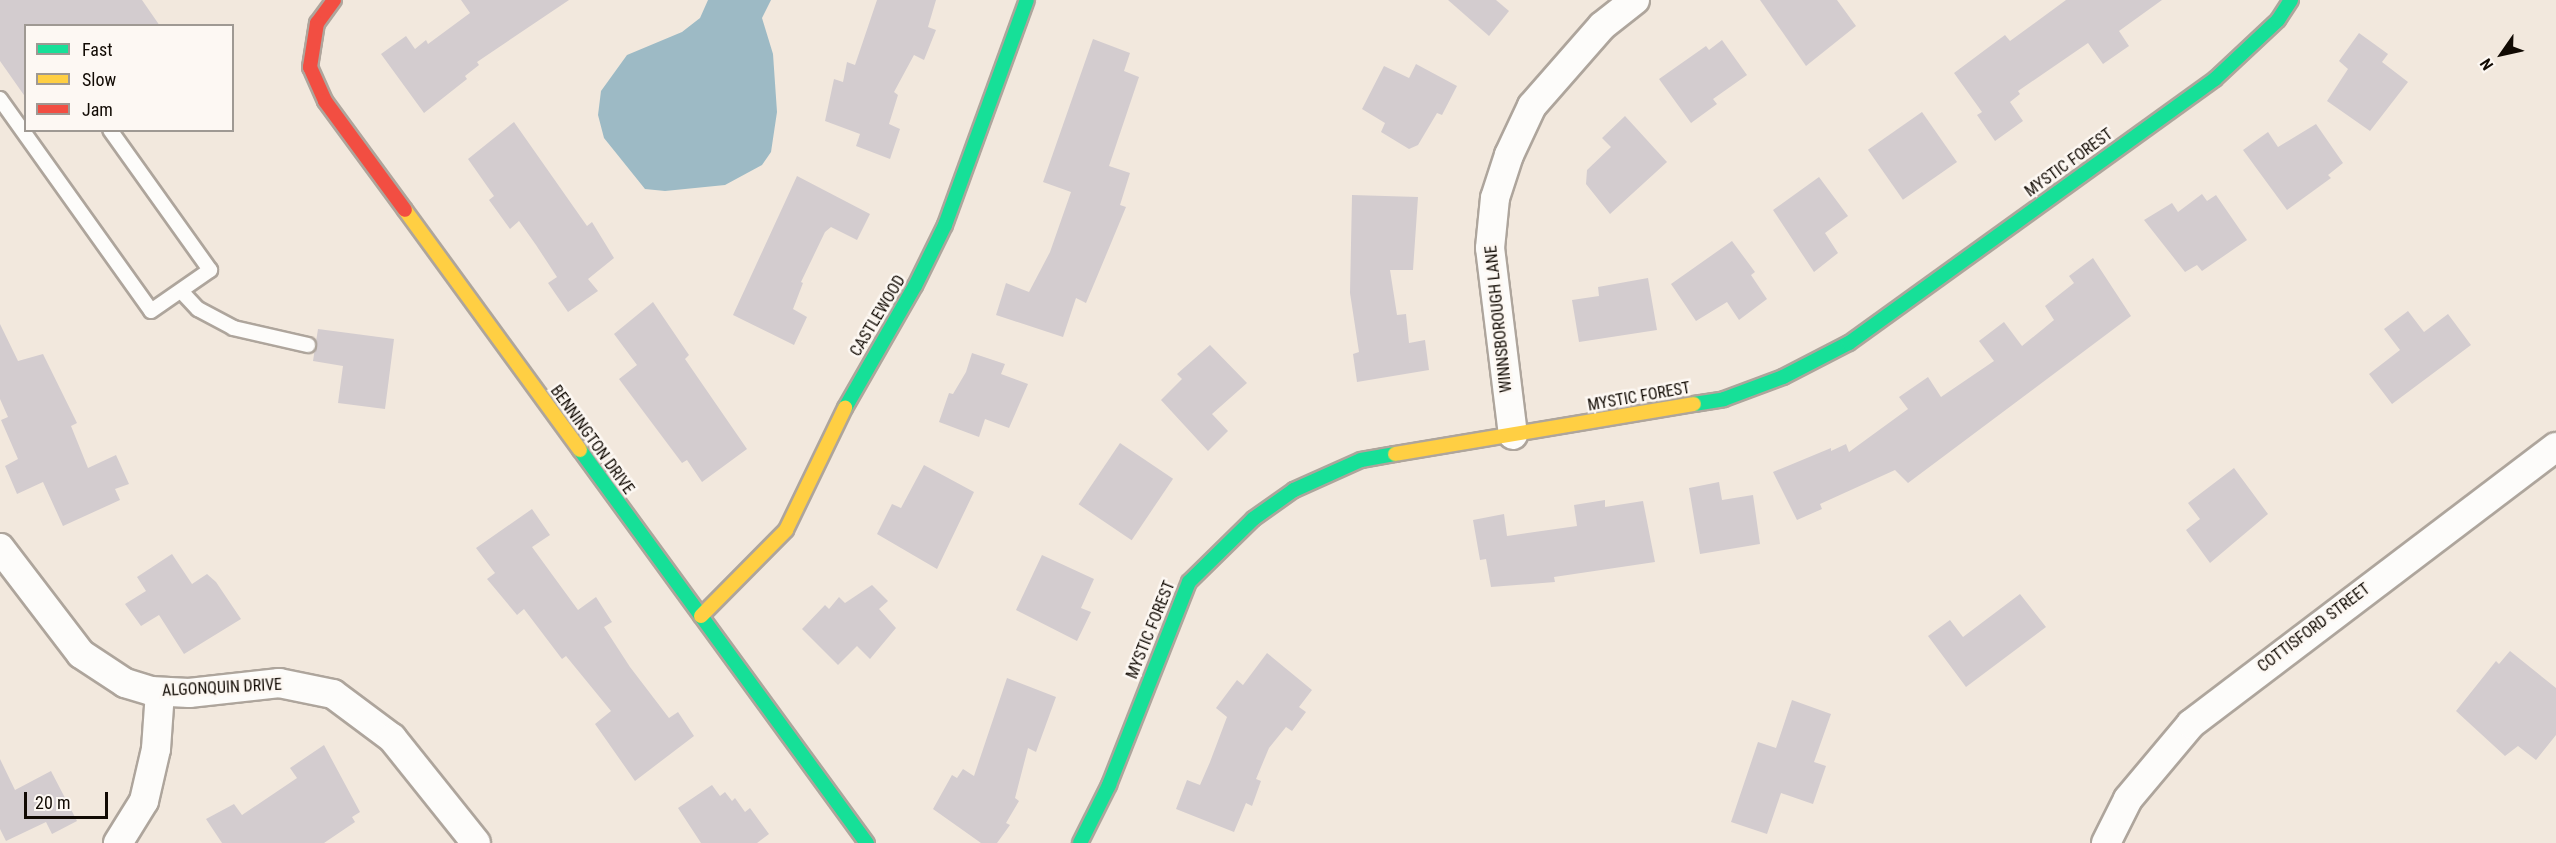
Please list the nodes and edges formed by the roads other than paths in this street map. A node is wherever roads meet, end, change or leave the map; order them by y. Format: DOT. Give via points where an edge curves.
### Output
graph roads {
  1 [pos="334,0"];
  2 [pos="1027,0"];
  3 [pos="1635,0"];
  4 [pos="2291,0"];
  5 [pos="0,99"];
  6 [pos="111,132"];
  7 [pos="181,291"];
  8 [pos="308,345"];
  9 [pos="1513,435"];
  10 [pos="2556,447"];
  11 [pos="0,548"];
  12 [pos="701,616"];
  13 [pos="160,692"];
  14 [pos="118,843"];
  15 [pos="476,843"];
  16 [pos="867,843"];
  17 [pos="1080,843"];
  18 [pos="2106,843"];
  1 -- 12 [label="street, BENNINGTON DRIVE" via="317,22 310,49 310,67 325,101"];
  2 -- 12 [label="street, CASTLEWOOD" via="945,225 915,286 840,416 786,530"];
  3 -- 9 [label="street, WINNSBOROUGH LANE" via="1602,26 1532,106 1509,155 1495,198 1490,248"];
  4 -- 9 [label="street, MYSTIC FOREST" via="2278,20 2215,78 1849,342 1783,377 1724,399"];
  5 -- 7 [label="lane" via="152,311"];
  6 -- 7 [label="lane" via="210,270"];
  7 -- 8 [label="lane" via="198,309 233,328"];
  9 -- 17 [label="street, MYSTIC FOREST" via="1361,460 1294,490 1239,528 1188,582 1109,785"];
  10 -- 18 [label="street, COTTISFORD STREET" via="2191,724 2128,799"];
  11 -- 13 [label="street, ALGONQUIN DRIVE" via="81,654 125,683"];
  12 -- 16 [label="street, BENNINGTON DRIVE"];
  13 -- 14 [label="street" via="156,749 144,801"];
  13 -- 15 [label="street, ALGONQUIN DRIVE" via="189,693 279,683 333,694 392,738"];
}
